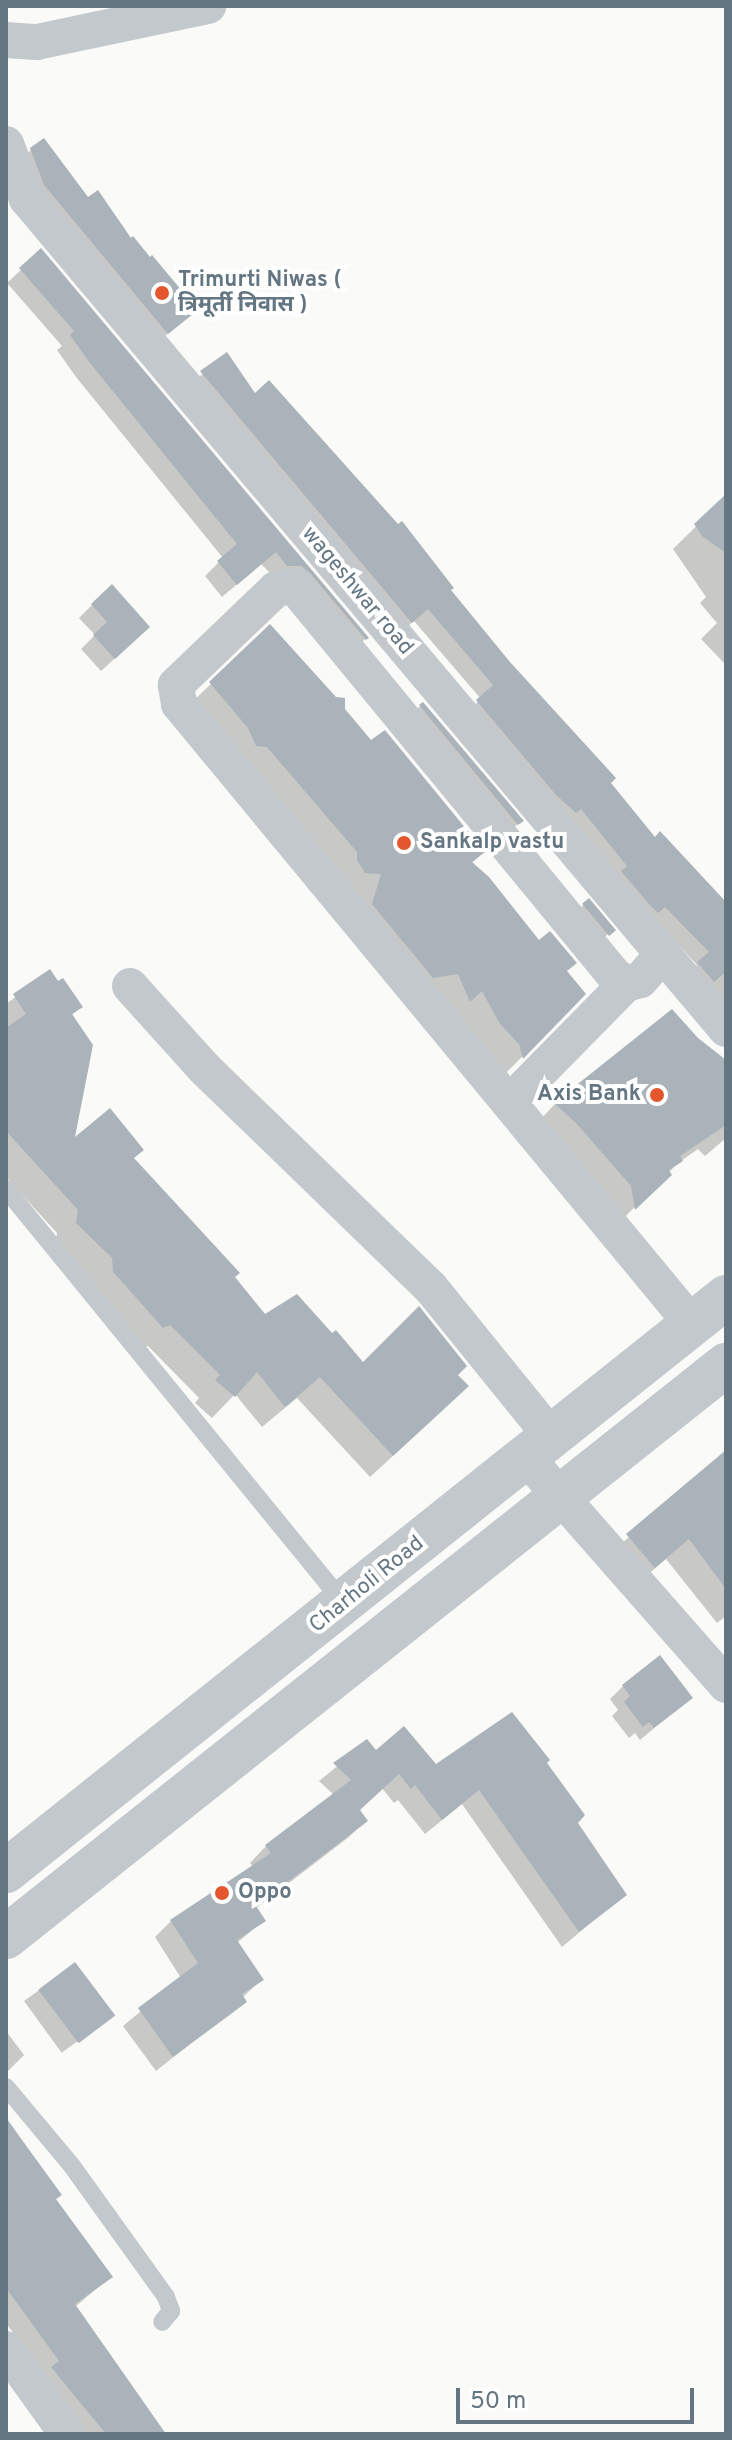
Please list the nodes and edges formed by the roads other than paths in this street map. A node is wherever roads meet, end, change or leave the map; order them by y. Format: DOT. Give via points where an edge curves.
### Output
graph roads {
  1 [pos="208,6"];
  2 [pos="10,50"];
  3 [pos="6,144"];
  4 [pos="663,954"];
  5 [pos="626,984"];
  6 [pos="130,986"];
  7 [pos="726,1029"];
  8 [pos="509,1103"];
  9 [pos="6,1189"];
  10 [pos="726,1297"];
  11 [pos="691,1323"];
  12 [pos="726,1365"];
  13 [pos="537,1445"];
  14 [pos="561,1497"];
  15 [pos="344,1604"];
  16 [pos="726,1685"];
  17 [pos="6,1874"];
  18 [pos="20,1927"];
  19 [pos="6,2087"];
  20 [pos="162,2322"];
  21 [pos="6,2349"];
  22 [pos="67,2434"];
  1 -- 2 [label="street"];
  3 -- 4 [label="street, wageshwar road" via="27,199"];
  4 -- 5 [label="street" via="640,980"];
  4 -- 7 [label="street, wageshwar road"];
  5 -- 8 [label="street"];
  5 -- 8 [label="street" via="294,586 276,589 176,685 179,704"];
  6 -- 13 [label="street" via="206,1070 431,1288"];
  8 -- 11 [label="street"];
  9 -- 15 [label="lane"];
  10 -- 11 [label="street, Charholi Road"];
  11 -- 13 [label="street, Charholi Road"];
  12 -- 14 [label="street"];
  13 -- 14 [label="street"];
  13 -- 15 [label="street, Charholi Road"];
  14 -- 16 [label="street"];
  14 -- 18 [label="street"];
  15 -- 17 [label="street, Charholi Road"];
  17 -- 18 [label="street"];
  19 -- 20 [label="lane" via="72,2166 166,2297 171,2311"];
  21 -- 22 [label="street"];
}
